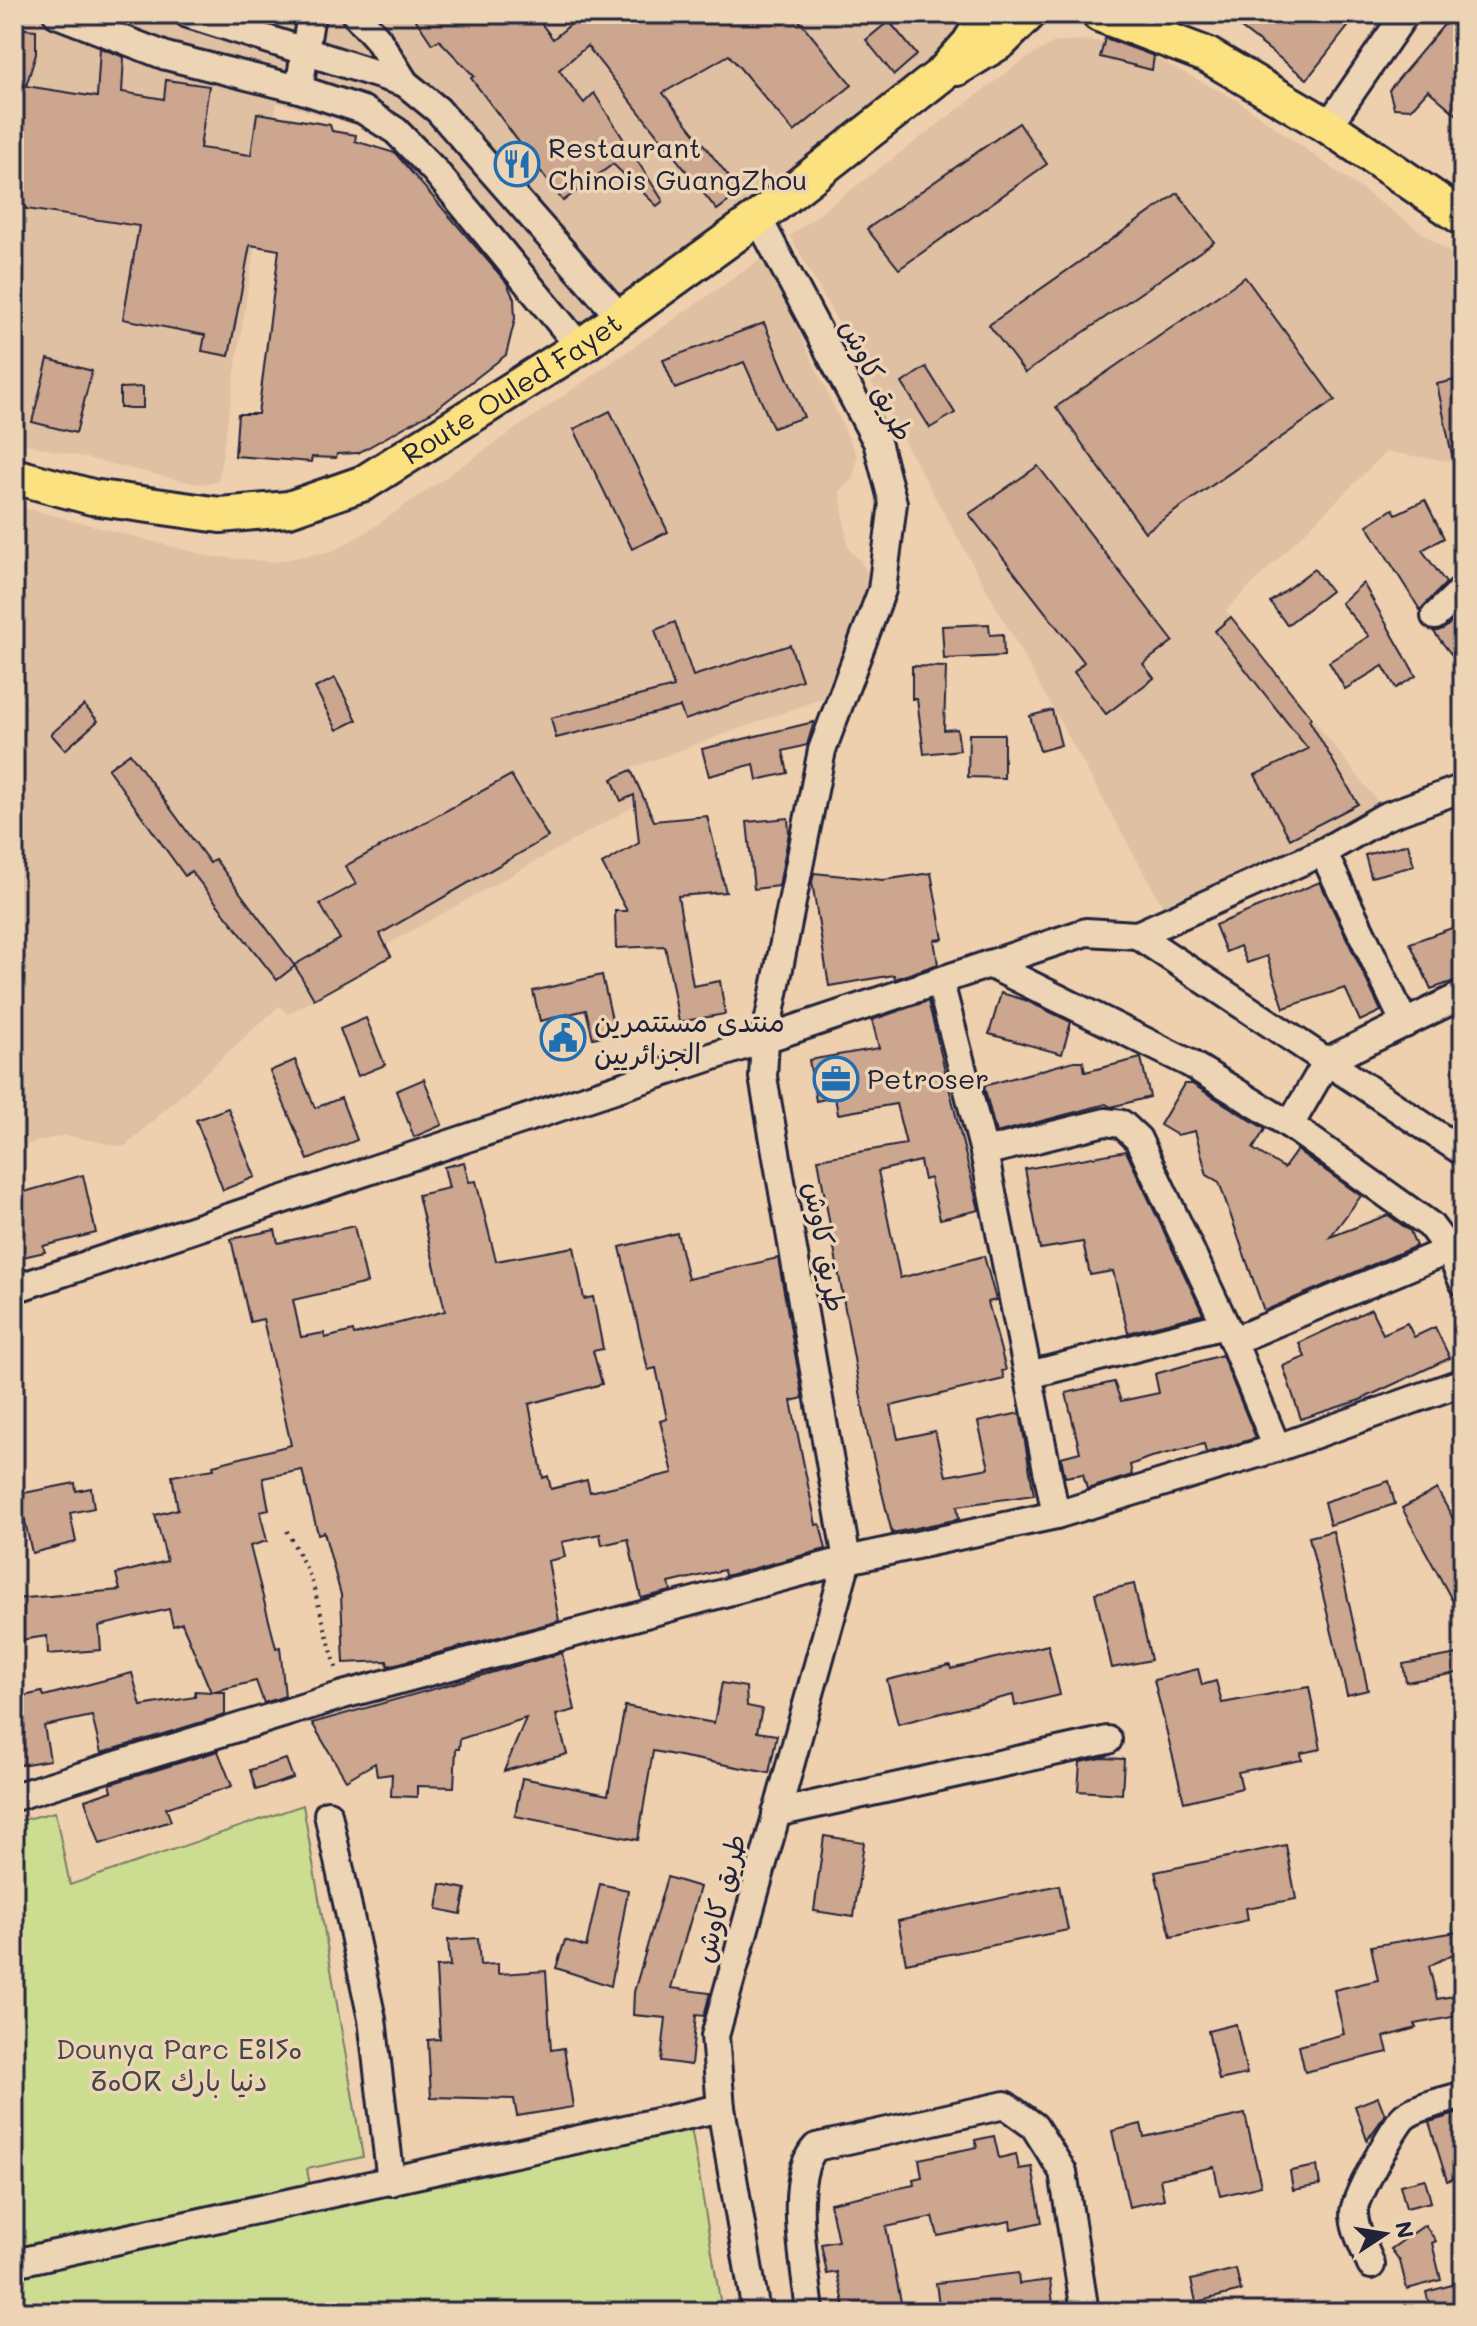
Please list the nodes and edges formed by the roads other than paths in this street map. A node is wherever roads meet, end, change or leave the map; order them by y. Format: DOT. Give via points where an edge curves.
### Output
graph roads {
  1 [pos="57,14"];
  2 [pos="188,14"];
  3 [pos="311,14"];
  4 [pos="355,14"];
  5 [pos="988,14"];
  6 [pos="1028,14"];
  7 [pos="1099,14"];
  8 [pos="1159,14"];
  9 [pos="1405,14"];
  10 [pos="306,49"];
  11 [pos="1207,55"];
  12 [pos="942,74"];
  13 [pos="405,83"];
  14 [pos="299,89"];
  15 [pos="1328,126"];
  16 [pos="758,218"];
  17 [pos="1463,218"];
  18 [pos="620,317"];
  19 [pos="580,347"];
  20 [pos="14,476"];
  21 [pos="1463,589"];
  22 [pos="1435,616"];
  23 [pos="1463,788"];
  24 [pos="1323,852"];
  25 [pos="1137,935"];
  26 [pos="989,964"];
  27 [pos="940,982"];
  28 [pos="1463,995"];
  29 [pos="1405,1024"];
  30 [pos="765,1039"];
  31 [pos="1327,1061"];
  32 [pos="1290,1125"];
  33 [pos="984,1152"];
  34 [pos="1463,1152"];
  35 [pos="1449,1250"];
  36 [pos="1463,1282"];
  37 [pos="14,1289"];
  38 [pos="1229,1333"];
  39 [pos="1029,1375"];
  40 [pos="1463,1382"];
  41 [pos="1277,1448"];
  42 [pos="1056,1515"];
  43 [pos="847,1560"];
  44 [pos="1108,1740"];
  45 [pos="14,1797"];
  46 [pos="776,1813"];
  47 [pos="328,1814"];
  48 [pos="1463,2095"];
  49 [pos="721,2108"];
  50 [pos="391,2182"];
  51 [pos="14,2263"];
  52 [pos="1371,2265"];
  53 [pos="756,2312"];
  54 [pos="810,2312"];
  55 [pos="1085,2312"];
  1 -- 14 [label="street" via="166,56"];
  2 -- 10 [label="street"];
  3 -- 10 [label="street"];
  4 -- 13 [label="street"];
  5 -- 12 [label="main road"];
  6 -- 12 [label="main road" via="1001,41"];
  7 -- 11 [label="main road"];
  8 -- 11 [label="main road"];
  9 -- 15 [label="street"];
  10 -- 13 [label="street"];
  10 -- 14 [label="street"];
  11 -- 15 [label="main road"];
  12 -- 16 [label="main road, Route Ouled Fayet"];
  13 -- 18 [label="street" via="438,110"];
  14 -- 19 [label="street" via="363,110 396,131"];
  15 -- 17 [label="main road"];
  16 -- 18 [label="main road, Route Ouled Fayet"];
  16 -- 30 [label="street, طريق كاوش" via="877,442 893,503 882,590 822,750"];
  18 -- 19 [label="main road, Route Ouled Fayet"];
  19 -- 20 [label="main road, Route Ouled Fayet" via="364,483 289,509 220,515 92,497"];
  21 -- 22 [label="street"];
  23 -- 24 [label="street" via="1384,817"];
  24 -- 25 [label="street"];
  24 -- 29 [label="street"];
  25 -- 26 [label="street" via="1086,932"];
  25 -- 31 [label="street"];
  26 -- 27 [label="street"];
  26 -- 32 [label="street" via="1189,1063"];
  27 -- 30 [label="street"];
  27 -- 33 [label="street"];
  28 -- 29 [label="street"];
  29 -- 31 [label="street"];
  30 -- 37 [label="street"];
  30 -- 43 [label="street, طريق كاوش" via="763,1077"];
  31 -- 32 [label="street"];
  31 -- 34 [label="street"];
  32 -- 35 [label="street" via="1430,1225"];
  33 -- 38 [label="street" via="1105,1122 1122,1124 1138,1139"];
  33 -- 39 [label="street"];
  35 -- 36 [label="street"];
  35 -- 38 [label="street"];
  38 -- 39 [label="street"];
  38 -- 41 [label="street"];
  39 -- 42 [label="street"];
  40 -- 41 [label="street"];
  41 -- 42 [label="street"];
  42 -- 43 [label="street"];
  43 -- 45 [label="street" via="343,1695"];
  43 -- 46 [label="street, طريق كاوش"];
  44 -- 46 [label="street"];
  46 -- 49 [label="street, طريق كاوش" via="715,2036"];
  47 -- 50 [label="street" via="372,2019"];
  48 -- 52 [label="street" via="1404,2116 1360,2189 1353,2211"];
  49 -- 50 [label="street"];
  49 -- 53 [label="street, طريق كاوش"];
  50 -- 51 [label="street"];
  54 -- 55 [label="street" via="799,2183 816,2147 1005,2105 1034,2126 1063,2172"];
}
